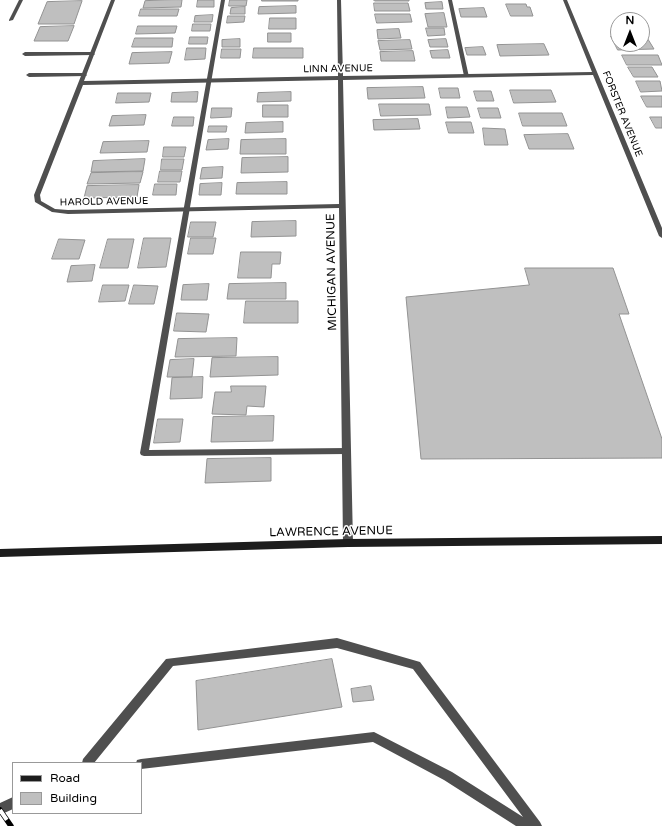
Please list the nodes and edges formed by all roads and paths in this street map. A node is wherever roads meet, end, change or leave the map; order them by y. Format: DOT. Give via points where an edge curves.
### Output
graph roads {
  1 [pos="21,0"];
  2 [pos="113,0"];
  3 [pos="223,0"];
  4 [pos="339,0"];
  5 [pos="450,0"];
  6 [pos="565,0"];
  7 [pos="11,20"];
  8 [pos="25,54"];
  9 [pos="92,54"];
  10 [pos="596,73"];
  11 [pos="29,75"];
  12 [pos="84,75"];
  13 [pos="467,76"];
  14 [pos="341,78"];
  15 [pos="208,81"];
  16 [pos="82,83"];
  17 [pos="342,206"];
  18 [pos="187,209"];
  19 [pos="662,236"];
  20 [pos="347,451"];
  21 [pos="662,540"];
  22 [pos="348,544"];
  23 [pos="0,553"];
  24 [pos="88,762"];
  25 [pos="142,764"];
  26 [pos="12,803"];
  27 [pos="0,809"];
  28 [pos="526,826"];
  29 [pos="536,826"];
  1 -- 7 [label="street"];
  2 -- 9 [label="street, HAROLD AVENUE"];
  3 -- 15 [label="street"];
  4 -- 14 [label="street, MICHIGAN AVENUE"];
  5 -- 13 [label="street"];
  6 -- 10 [label="street, FORSTER AVENUE"];
  8 -- 9 [label="street"];
  9 -- 12 [label="street, HAROLD AVENUE"];
  10 -- 13 [label="street, LINN AVENUE"];
  10 -- 19 [label="street, FORSTER AVENUE"];
  11 -- 12 [label="street"];
  12 -- 16 [label="street, HAROLD AVENUE"];
  13 -- 14 [label="street, LINN AVENUE"];
  14 -- 15 [label="street, LINN AVENUE"];
  14 -- 17 [label="street, MICHIGAN AVENUE"];
  15 -- 16 [label="street, LINN AVENUE"];
  15 -- 18 [label="street"];
  16 -- 18 [label="street, HAROLD AVENUE" via="37,195 38,202 54,211"];
  17 -- 18 [label="street, HAROLD AVENUE"];
  17 -- 20 [label="street, MICHIGAN AVENUE"];
  18 -- 20 [label="street" via="144,453"];
  20 -- 22 [label="street, MICHIGAN AVENUE"];
  21 -- 22 [label="main road, LAWRENCE AVENUE"];
  22 -- 23 [label="main road, LAWRENCE AVENUE"];
  24 -- 29 [label="street" via="170,662 337,643 416,665"];
  25 -- 28 [label="street" via="374,737 448,776"];
  26 -- 27 [label="street"];
}
